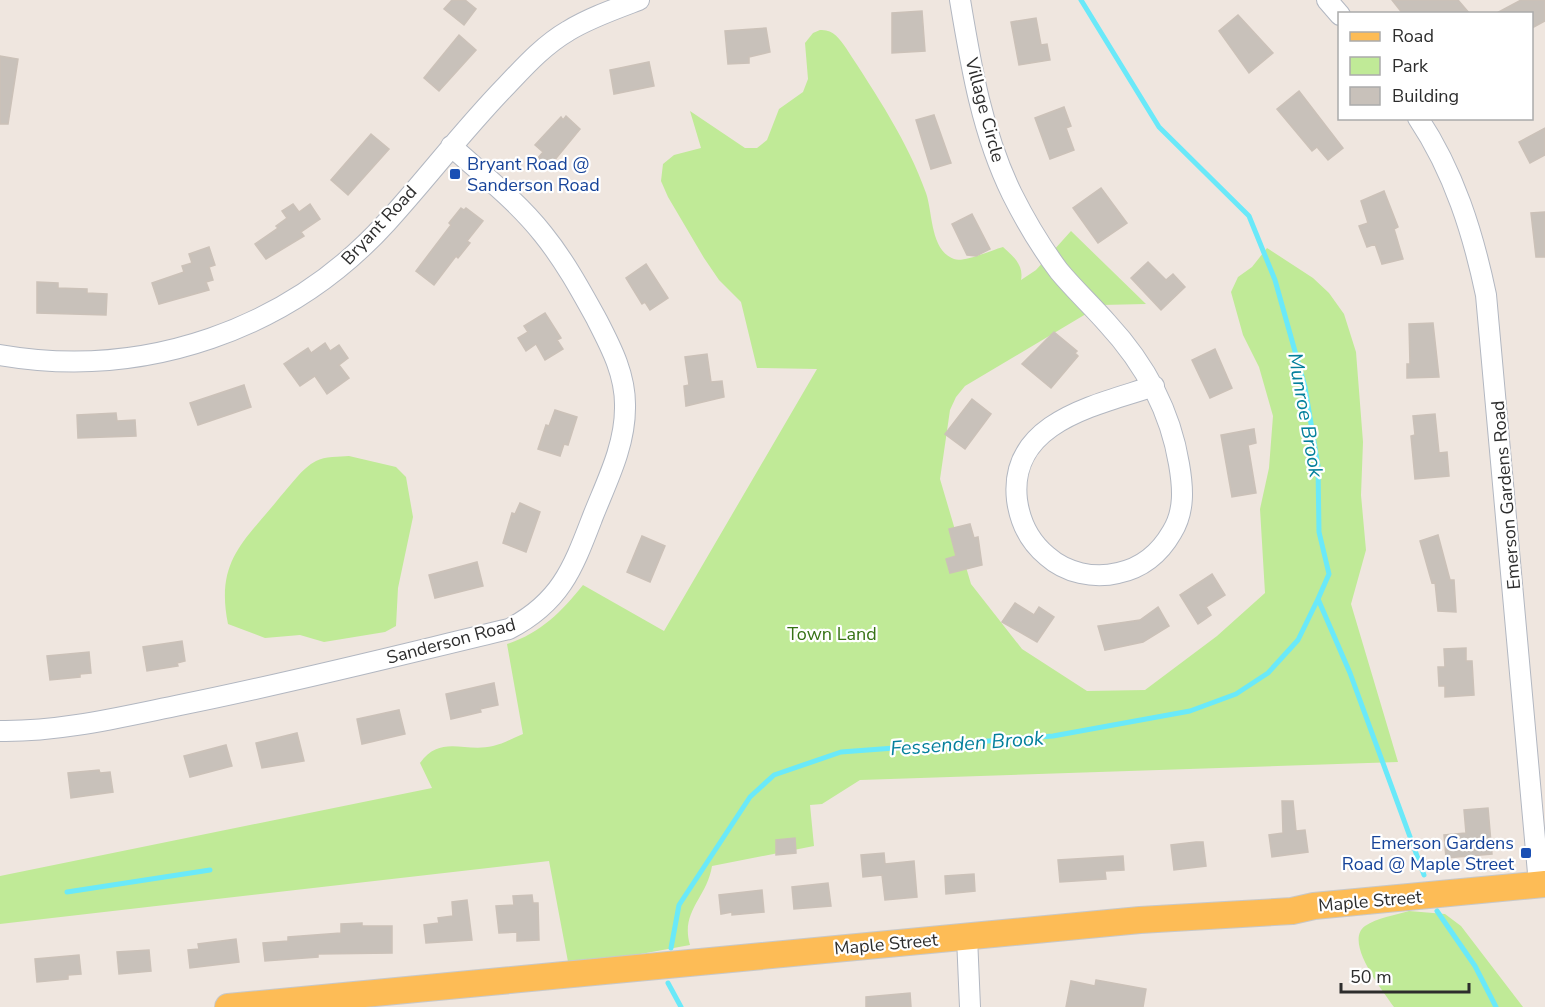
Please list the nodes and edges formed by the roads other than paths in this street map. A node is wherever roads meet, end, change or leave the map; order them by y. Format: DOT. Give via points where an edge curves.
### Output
graph roads {
  1 [pos="639,0"];
  2 [pos="960,0"];
  3 [pos="1327,0"];
  4 [pos="1338,13"];
  5 [pos="1419,120"];
  6 [pos="451,146"];
  7 [pos="0,356"];
  8 [pos="1154,386"];
  9 [pos="0,732"];
  10 [pos="1542,884"];
  11 [pos="967,937"];
  12 [pos="228,1007"];
  13 [pos="970,1007"];
  1 -- 6 [label="street, Bryant Road" via="567,31 534,57"];
  2 -- 8 [label="street, Village Circle" via="983,116 1012,193 1060,271 1121,339"];
  3 -- 4 [label="street"];
  5 -- 10 [label="street, Emerson Gardens Road" via="1455,187 1475,244 1486,295"];
  6 -- 7 [label="street, Bryant Road" via="387,222 346,263 251,324 198,345 145,354 59,362"];
  6 -- 9 [label="street, Sanderson Road" via="523,212 559,255 612,348 622,376 626,407 620,447 577,557 553,597 531,618 509,629 138,714 26,732"];
  8 -- 8 [label="street, Village Circle" via="1060,419 1034,442 1024,458 1017,493 1019,512 1035,545 1064,567 1100,576 1136,567 1165,544 1174,529 1180,512 1181,478 1176,442"];
  10 -- 11 [label="main road, Maple Street" via="1292,911 1140,920"];
  11 -- 12 [label="main road, Maple Street"];
  11 -- 13 [label="street"];
}
